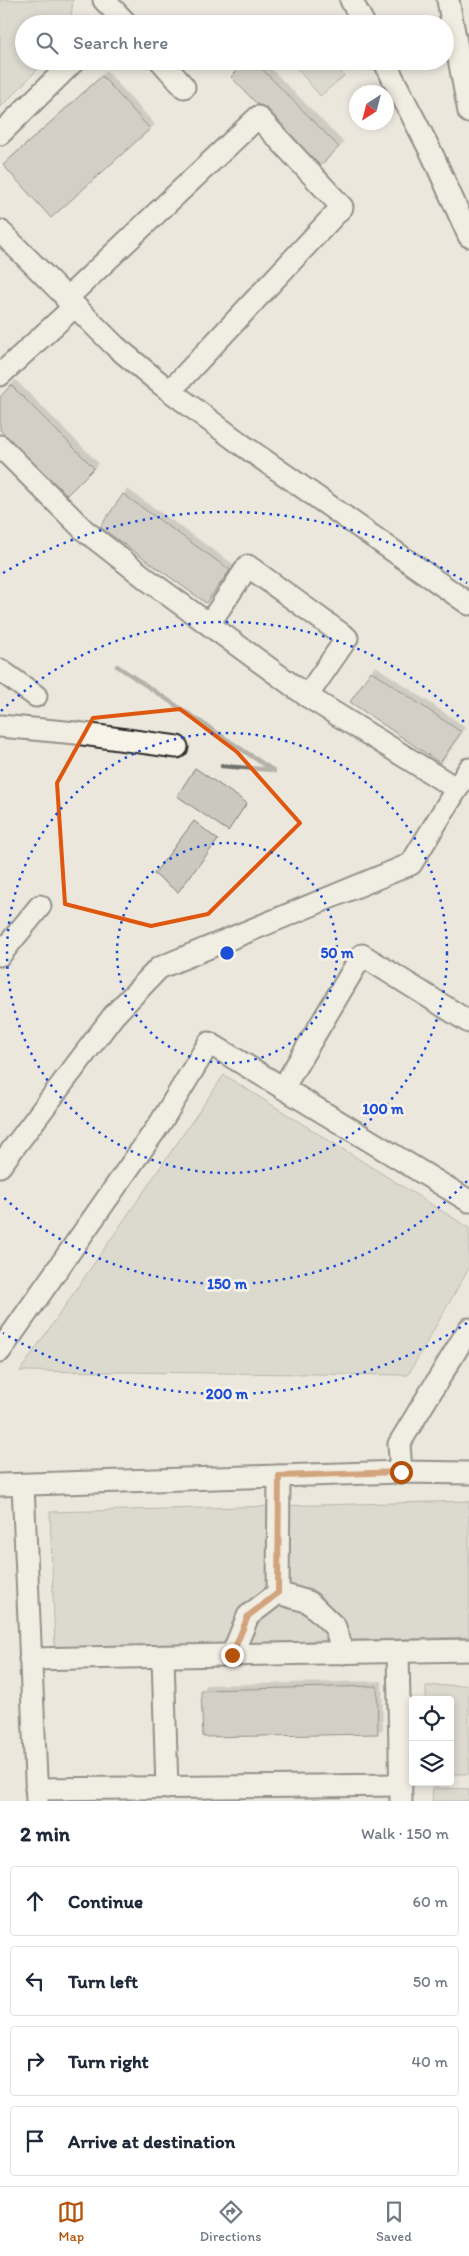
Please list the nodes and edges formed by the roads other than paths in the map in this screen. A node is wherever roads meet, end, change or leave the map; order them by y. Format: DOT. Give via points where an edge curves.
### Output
graph roads {
  1 [pos="104,0"];
  2 [pos="351,0"];
  3 [pos="448,0"];
  4 [pos="115,15"];
  5 [pos="359,15"];
  6 [pos="451,15"];
  7 [pos="454,32"];
  8 [pos="65,70"];
  9 [pos="168,70"];
  10 [pos="389,70"];
  11 [pos="184,87"];
  12 [pos="469,112"];
  13 [pos="0,134"];
  14 [pos="0,232"];
  15 [pos="469,236"];
  16 [pos="70,303"];
  17 [pos="0,375"];
  18 [pos="170,391"];
  19 [pos="0,446"];
  20 [pos="469,604"];
  21 [pos="209,624"];
  22 [pos="0,670"];
  23 [pos="36,696"];
  24 [pos="307,696"];
  25 [pos="0,726"];
  26 [pos="178,747"];
  27 [pos="469,769"];
  28 [pos="457,788"];
  29 [pos="40,906"];
  30 [pos="0,955"];
  31 [pos="469,1022"];
  32 [pos="283,1088"];
  33 [pos="0,1166"];
  34 [pos="469,1200"];
  35 [pos="469,1329"];
  36 [pos="0,1351"];
  37 [pos="401,1472"];
  38 [pos="469,1473"];
  39 [pos="279,1476"];
  40 [pos="0,1485"];
  41 [pos="23,1485"];
  42 [pos="278,1593"];
  43 [pos="469,1650"];
  44 [pos="398,1652"];
  45 [pos="343,1653"];
  46 [pos="232,1655"];
  47 [pos="163,1657"];
  48 [pos="30,1660"];
  49 [pos="167,1788"];
  50 [pos="401,1793"];
  51 [pos="318,1794"];
  52 [pos="37,1795"];
  1 -- 4 [label="street"];
  2 -- 5 [label="street"];
  3 -- 6 [label="street"];
  7 -- 12 [label="street"];
  8 -- 13 [label="street"];
  9 -- 11 [label="street"];
  10 -- 15 [label="street"];
  14 -- 16 [label="street"];
  16 -- 17 [label="street"];
  16 -- 18 [label="street" via="114,346"];
  16 -- 18 [label="street" via="258,117 342,207"];
  18 -- 20 [label="street"];
  19 -- 21 [label="street" via="84,530"];
  21 -- 24 [label="street"];
  21 -- 24 [label="street" via="248,566 339,632 347,638"];
  22 -- 23 [label="street"];
  24 -- 28 [label="street"];
  25 -- 26 [label="street"];
  27 -- 28 [label="street"];
  28 -- 33 [label="street" via="410,864 159,968 114,1015"];
  29 -- 30 [label="street"];
  31 -- 32 [label="street" via="362,955"];
  32 -- 34 [label="street"];
  32 -- 36 [label="street" via="210,1043 161,1122"];
  35 -- 37 [label="street" via="399,1444"];
  37 -- 38 [label="street"];
  37 -- 39 [label="street"];
  39 -- 41 [label="street"];
  39 -- 42 [label="street"];
  40 -- 41 [label="street"];
  41 -- 48 [label="street"];
  42 -- 45 [label="street" via="309,1602 335,1627"];
  42 -- 46 [label="street" via="248,1616"];
  43 -- 44 [label="street"];
  44 -- 45 [label="street"];
  44 -- 50 [label="street"];
  45 -- 46 [label="street"];
  46 -- 47 [label="street"];
  47 -- 48 [label="street"];
  47 -- 49 [label="street"];
  48 -- 52 [label="street"];
  49 -- 51 [label="street"];
  49 -- 52 [label="street"];
  50 -- 51 [label="street"];
}
